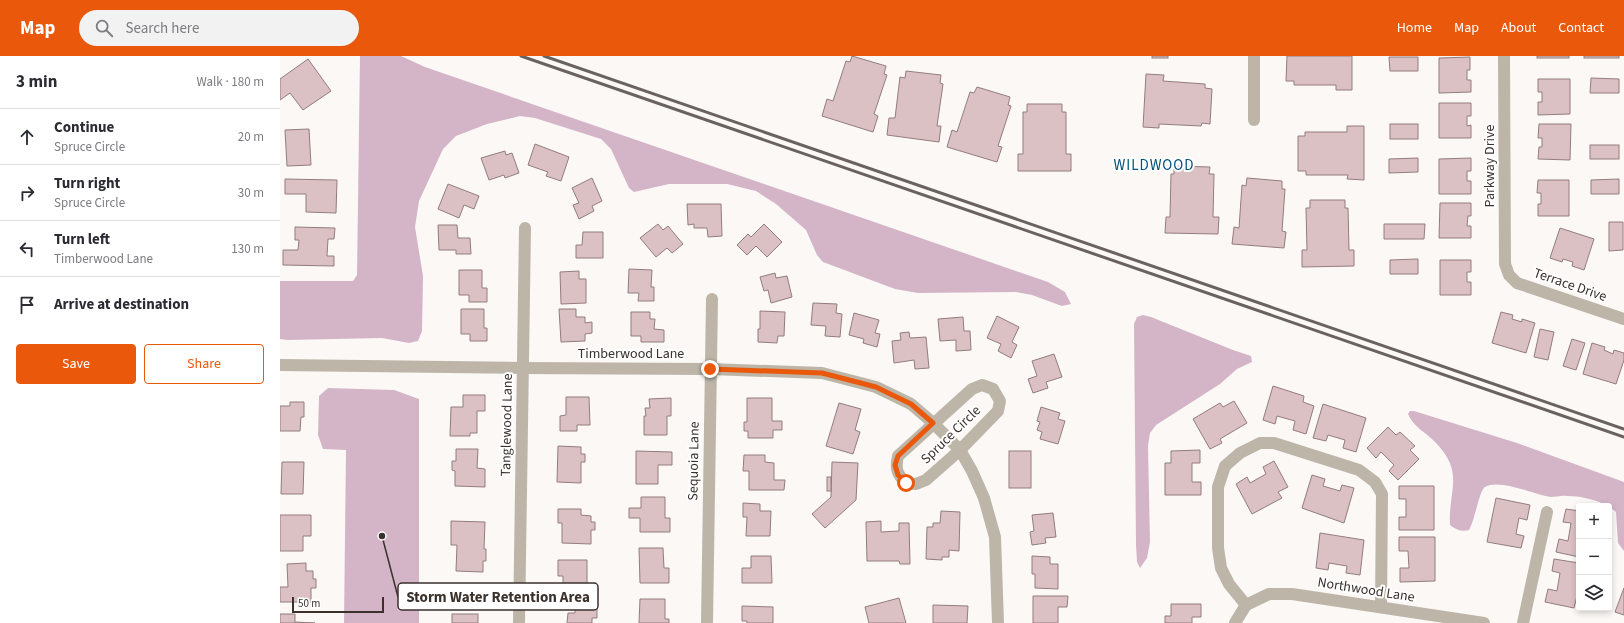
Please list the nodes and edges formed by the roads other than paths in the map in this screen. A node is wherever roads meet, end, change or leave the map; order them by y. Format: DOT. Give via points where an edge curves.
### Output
graph roads {
  1 [pos="1254,56"];
  2 [pos="1504,56"];
  3 [pos="1254,120"];
  4 [pos="525,228"];
  5 [pos="1509,275"];
  6 [pos="712,299"];
  7 [pos="1624,319"];
  8 [pos="280,365"];
  9 [pos="522,368"];
  10 [pos="710,369"];
  11 [pos="933,423"];
  12 [pos="960,450"];
  13 [pos="1547,512"];
  14 [pos="1246,605"];
  15 [pos="1381,607"];
  16 [pos="519,623"];
  17 [pos="707,623"];
  18 [pos="998,623"];
  19 [pos="1235,623"];
  20 [pos="1484,623"];
  21 [pos="1523,623"];
  1 -- 3 [label="street"];
  2 -- 5 [label="street, Parkway Drive" via="1505,264"];
  4 -- 9 [label="street, Tanglewood Lane"];
  5 -- 7 [label="street, Terrace Drive" via="1518,283"];
  6 -- 10 [label="street, Sequoia Lane"];
  8 -- 9 [label="street, Timberwood Lane"];
  9 -- 10 [label="street, Timberwood Lane"];
  9 -- 16 [label="street, Tanglewood Lane"];
  10 -- 11 [label="street, Timberwood Lane" via="822,373 876,387 911,404"];
  10 -- 17 [label="street, Sequoia Lane"];
  11 -- 12 [label="street, Timberwood Lane"];
  11 -- 12 [label="street, Spruce Circle" via="898,456 895,465 898,475 906,483 916,484 926,480"];
  11 -- 12 [label="street, Spruce Circle" via="972,389 982,385 993,389 1000,401 998,411"];
  12 -- 18 [label="street, Timberwood Lane" via="984,498 995,536"];
  13 -- 21 [label="street"];
  14 -- 15 [label="street, Northwood Lane" via="1269,594 1292,594"];
  14 -- 15 [label="street" via="1229,584 1221,568 1218,548 1218,487 1225,466 1240,453 1260,443 1274,443 1359,470 1375,482 1382,494"];
  14 -- 19 [label="street"];
  15 -- 20 [label="street, Northwood Lane"];
}
